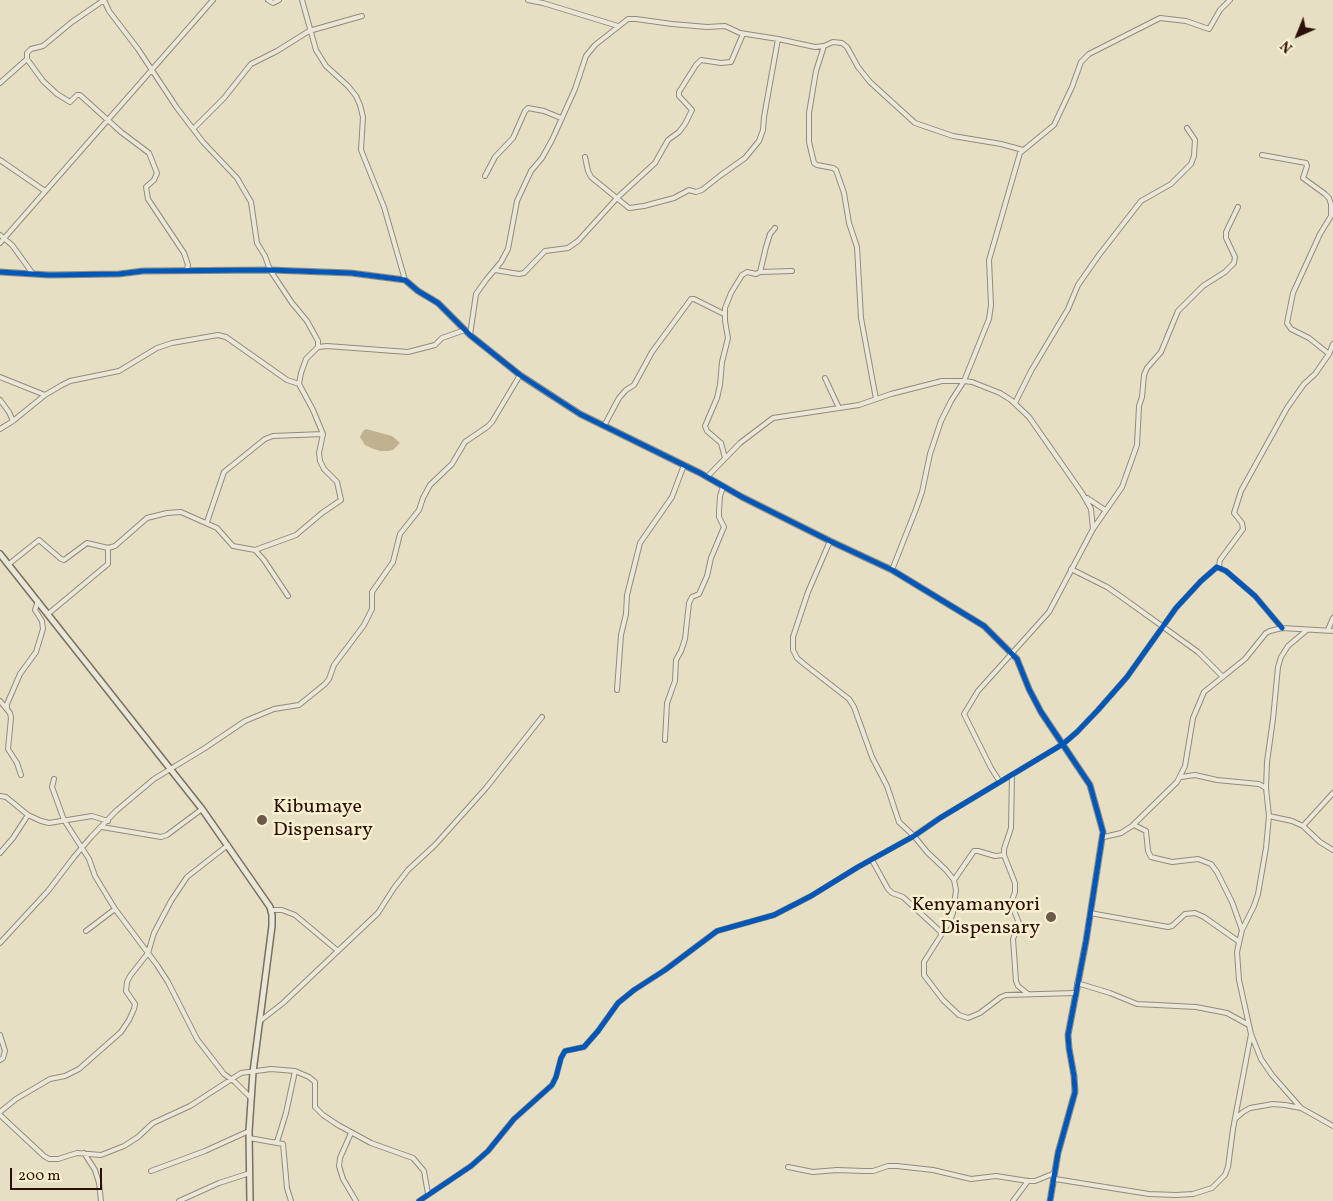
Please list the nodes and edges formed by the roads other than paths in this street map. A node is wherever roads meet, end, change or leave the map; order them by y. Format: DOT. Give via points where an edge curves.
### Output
graph roads {
  1 [pos="104,0"];
  2 [pos="213,0"];
  3 [pos="268,0"];
  4 [pos="279,0"];
  5 [pos="302,0"];
  6 [pos="528,0"];
  7 [pos="1230,0"];
  8 [pos="362,16"];
  9 [pos="618,26"];
  10 [pos="310,31"];
  11 [pos="743,34"];
  12 [pos="778,39"];
  13 [pos="824,46"];
  14 [pos="26,59"];
  15 [pos="151,70"];
  16 [pos="0,83"];
  17 [pos="561,118"];
  18 [pos="107,119"];
  19 [pos="194,128"];
  20 [pos="1188,128"];
  21 [pos="1022,150"];
  22 [pos="1262,155"];
  23 [pos="584,158"];
  24 [pos="0,160"];
  25 [pos="485,176"];
  26 [pos="45,191"];
  27 [pos="618,197"];
  28 [pos="1238,207"];
  29 [pos="775,228"];
  30 [pos="0,235"];
  31 [pos="4,238"];
  32 [pos="0,243"];
  33 [pos="187,270"];
  34 [pos="270,270"];
  35 [pos="494,270"];
  36 [pos="792,271"];
  37 [pos="0,272"];
  38 [pos="760,272"];
  39 [pos="33,274"];
  40 [pos="405,280"];
  41 [pos="724,314"];
  42 [pos="465,330"];
  43 [pos="470,335"];
  44 [pos="1333,344"];
  45 [pos="318,347"];
  46 [pos="1329,354"];
  47 [pos="520,375"];
  48 [pos="0,377"];
  49 [pos="825,378"];
  50 [pos="964,381"];
  51 [pos="299,384"];
  52 [pos="45,396"];
  53 [pos="876,399"];
  54 [pos="0,400"];
  55 [pos="1015,403"];
  56 [pos="839,408"];
  57 [pos="13,421"];
  58 [pos="604,426"];
  59 [pos="0,429"];
  60 [pos="323,434"];
  61 [pos="725,458"];
  62 [pos="684,465"];
  63 [pos="707,477"];
  64 [pos="723,487"];
  65 [pos="1082,492"];
  66 [pos="1105,510"];
  67 [pos="207,522"];
  68 [pos="1093,529"];
  69 [pos="830,541"];
  70 [pos="108,548"];
  71 [pos="255,550"];
  72 [pos="0,554"];
  73 [pos="9,564"];
  74 [pos="1219,566"];
  75 [pos="1071,569"];
  76 [pos="892,570"];
  77 [pos="288,596"];
  78 [pos="38,601"];
  79 [pos="48,614"];
  80 [pos="1333,618"];
  81 [pos="1163,628"];
  82 [pos="1282,628"];
  83 [pos="1307,630"];
  84 [pos="1331,631"];
  85 [pos="1013,653"];
  86 [pos="1223,677"];
  87 [pos="617,690"];
  88 [pos="0,700"];
  89 [pos="7,708"];
  90 [pos="542,717"];
  91 [pos="665,740"];
  92 [pos="1062,744"];
  93 [pos="170,768"];
  94 [pos="21,774"];
  95 [pos="1012,775"];
  96 [pos="1181,777"];
  97 [pos="54,779"];
  98 [pos="1000,782"];
  99 [pos="1266,788"];
  100 [pos="1333,794"];
  101 [pos="0,796"];
  102 [pos="202,808"];
  103 [pos="28,814"];
  104 [pos="1269,816"];
  105 [pos="64,820"];
  106 [pos="108,821"];
  107 [pos="1134,825"];
  108 [pos="1303,826"];
  109 [pos="102,827"];
  110 [pos="914,836"];
  111 [pos="1104,838"];
  112 [pos="228,845"];
  113 [pos="82,848"];
  114 [pos="1333,850"];
  115 [pos="0,853"];
  116 [pos="1004,855"];
  117 [pos="872,860"];
  118 [pos="954,880"];
  119 [pos="115,909"];
  120 [pos="270,910"];
  121 [pos="1090,913"];
  122 [pos="1242,930"];
  123 [pos="86,931"];
  124 [pos="942,933"];
  125 [pos="1238,941"];
  126 [pos="0,943"];
  127 [pos="338,951"];
  128 [pos="148,953"];
  129 [pos="1077,983"];
  130 [pos="1075,993"];
  131 [pos="1028,994"];
  132 [pos="260,1021"];
  133 [pos="1247,1024"];
  134 [pos="1251,1034"];
  135 [pos="0,1035"];
  136 [pos="0,1060"];
  137 [pos="295,1071"];
  138 [pos="253,1072"];
  139 [pos="230,1079"];
  140 [pos="252,1098"];
  141 [pos="1301,1108"];
  142 [pos="0,1111"];
  143 [pos="1235,1119"];
  144 [pos="1333,1126"];
  145 [pos="249,1131"];
  146 [pos="351,1133"];
  147 [pos="249,1138"];
  148 [pos="277,1142"];
  149 [pos="84,1152"];
  150 [pos="788,1167"];
  151 [pos="152,1171"];
  152 [pos="250,1173"];
  153 [pos="1055,1176"];
  154 [pos="1028,1181"];
  155 [pos="428,1194"];
  156 [pos="100,1201"];
  157 [pos="179,1201"];
  158 [pos="250,1201"];
  159 [pos="290,1201"];
  160 [pos="356,1201"];
  161 [pos="419,1201"];
  162 [pos="1013,1201"];
  163 [pos="1050,1201"];
  1 -- 14 [label="street" via="44,46 31,49"];
  1 -- 15 [label="street"];
  2 -- 15 [label="street"];
  3 -- 4 [label="street" via="273,3"];
  5 -- 10 [label="street"];
  6 -- 9 [label="street"];
  7 -- 21 [label="street" via="1209,29 1183,20 1160,18 1088,54 1081,62 1056,122"];
  8 -- 10 [label="street"];
  9 -- 11 [label="street" via="628,19 636,19 725,26"];
  9 -- 17 [label="street" via="586,56"];
  10 -- 19 [label="street" via="251,64"];
  10 -- 40 [label="street" via="321,60 348,86 360,105 362,150 384,206"];
  11 -- 12 [label="street"];
  11 -- 27 [label="street" via="731,62 701,60 696,65 679,94 692,110 685,124 668,140 655,163"];
  12 -- 13 [label="street" via="807,46"];
  12 -- 27 [label="street" via="764,130 750,155 699,191 689,190 674,198 634,208 626,206"];
  13 -- 21 [label="street" via="833,42 845,45 870,82 915,123 953,136"];
  13 -- 53 [label="street" via="816,71 808,121 809,142 814,163 836,170 844,193 857,247 860,318"];
  14 -- 16 [label="street"];
  14 -- 18 [label="street" via="57,94 70,102 80,96"];
  15 -- 18 [label="street"];
  15 -- 19 [label="street"];
  17 -- 25 [label="street" via="528,108 513,138 495,157"];
  17 -- 35 [label="street" via="520,194 508,249"];
  18 -- 26 [label="street"];
  18 -- 33 [label="street" via="149,154 157,173 146,188 148,199 184,253"];
  19 -- 34 [label="street" via="247,193 257,242"];
  20 -- 55 [label="street" via="1196,140 1191,164 1171,184 1141,201 1099,255 1078,286"];
  21 -- 50 [label="street" via="989,260 989,319"];
  22 -- 46 [label="street" via="1306,163 1303,178 1325,194 1332,204 1331,216 1293,293 1287,323"];
  23 -- 27 [label="street" via="589,174"];
  24 -- 26 [label="street"];
  26 -- 31 [label="street"];
  27 -- 35 [label="street" via="573,245 545,251 524,273"];
  28 -- 66 [label="street" via="1226,232 1235,261 1178,311 1161,352 1147,368 1136,449 1124,482"];
  29 -- 38 [label="street" via="770,234"];
  30 -- 31 [label="street"];
  31 -- 32 [label="street"];
  31 -- 39 [label="street"];
  33 -- 34 [label="street"];
  33 -- 39 [label="street" via="98,275"];
  34 -- 40 [label="street" via="352,273"];
  34 -- 45 [label="street" via="307,321"];
  35 -- 43 [label="street" via="476,294"];
  36 -- 38 [label="street"];
  37 -- 39 [label="street"];
  38 -- 41 [label="street" via="742,275"];
  40 -- 42 [label="street" via="438,303"];
  41 -- 58 [label="street" via="691,300 652,352 634,385 619,398"];
  41 -- 61 [label="street" via="728,338 717,398 705,426 721,443"];
  42 -- 43 [label="street"];
  42 -- 45 [label="street" via="442,338 435,346 408,352"];
  43 -- 47 [label="street"];
  44 -- 46 [label="street"];
  45 -- 51 [label="street" via="306,360"];
  46 -- 74 [label="street" via="1287,408 1241,491 1234,513 1243,529"];
  47 -- 58 [label="street"];
  47 -- 93 [label="street" via="492,422 465,442 452,464 430,486 419,510 400,534 393,562 372,592 372,609 364,625 334,665 325,684 298,705 274,709 245,721"];
  48 -- 52 [label="street"];
  49 -- 56 [label="street"];
  50 -- 53 [label="street" via="942,381"];
  50 -- 55 [label="street" via="1000,393"];
  50 -- 76 [label="street" via="941,421 916,509"];
  51 -- 52 [label="street" via="287,380 226,336 218,335 156,348 119,371 70,381"];
  51 -- 60 [label="street"];
  52 -- 57 [label="street"];
  53 -- 56 [label="street"];
  54 -- 57 [label="street"];
  55 -- 65 [label="street" via="1040,431"];
  56 -- 61 [label="street" via="773,418"];
  57 -- 59 [label="street"];
  58 -- 62 [label="street"];
  60 -- 67 [label="street" via="265,439 224,472"];
  60 -- 71 [label="street" via="320,461 337,482 342,500 296,535"];
  61 -- 63 [label="street"];
  62 -- 63 [label="street"];
  62 -- 87 [label="street" via="672,497 638,550 621,635"];
  63 -- 64 [label="street"];
  64 -- 69 [label="street"];
  64 -- 91 [label="street" via="719,512 724,527 707,576 689,603 685,638 666,703"];
  65 -- 66 [label="street"];
  65 -- 68 [label="street" via="1091,509"];
  66 -- 68 [label="street"];
  67 -- 70 [label="street" via="185,512 156,515 143,520 120,542"];
  67 -- 71 [label="street" via="219,529 233,546"];
  68 -- 75 [label="street"];
  69 -- 76 [label="street"];
  69 -- 110 [label="street" via="808,592 793,637 793,650 797,658 849,699 887,786 896,816"];
  70 -- 73 [label="street" via="87,543 61,560 39,540"];
  70 -- 79 [label="street" via="108,564"];
  71 -- 77 [label="street"];
  72 -- 73 [label="main road"];
  73 -- 78 [label="main road"];
  74 -- 81 [label="street" via="1176,608"];
  74 -- 82 [label="street" via="1255,596"];
  75 -- 81 [label="street" via="1107,587"];
  75 -- 85 [label="street" via="1049,612"];
  76 -- 85 [label="street" via="984,626"];
  78 -- 79 [label="main road"];
  78 -- 89 [label="street" via="35,610 43,629 36,652 20,674"];
  79 -- 93 [label="main road"];
  80 -- 84 [label="street"];
  81 -- 86 [label="street" via="1198,652"];
  81 -- 92 [label="street" via="1088,722"];
  82 -- 83 [label="street"];
  82 -- 86 [label="street" via="1268,632 1245,659"];
  83 -- 84 [label="street"];
  83 -- 99 [label="street" via="1288,646 1279,662"];
  85 -- 92 [label="street" via="1041,712"];
  85 -- 98 [label="street" via="978,691 964,714"];
  86 -- 96 [label="street" via="1204,692 1199,701"];
  88 -- 89 [label="street"];
  89 -- 94 [label="street" via="11,718 8,749"];
  90 -- 127 [label="street" via="486,788 408,870 378,913"];
  92 -- 95 [label="street"];
  92 -- 111 [label="street" via="1090,785"];
  93 -- 102 [label="main road"];
  93 -- 106 [label="street"];
  95 -- 98 [label="street"];
  95 -- 116 [label="street" via="1011,828"];
  96 -- 99 [label="street" via="1195,775 1259,784"];
  96 -- 107 [label="street"];
  97 -- 105 [label="street" via="52,787"];
  98 -- 110 [label="street"];
  99 -- 104 [label="street"];
  100 -- 108 [label="street"];
  101 -- 103 [label="street"];
  102 -- 109 [label="street" via="167,836"];
  102 -- 112 [label="main road"];
  103 -- 105 [label="street" via="49,822"];
  103 -- 115 [label="street" via="14,838"];
  104 -- 108 [label="street"];
  104 -- 122 [label="street" via="1258,894"];
  105 -- 106 [label="street" via="92,816"];
  105 -- 113 [label="street"];
  106 -- 109 [label="street"];
  107 -- 111 [label="street" via="1121,834"];
  107 -- 122 [label="street" via="1146,832 1149,854 1155,858 1172,862 1198,859 1211,864 1232,902"];
  108 -- 114 [label="street"];
  109 -- 113 [label="street"];
  110 -- 117 [label="street"];
  110 -- 118 [label="street"];
  111 -- 121 [label="street"];
  112 -- 120 [label="main road"];
  112 -- 128 [label="street" via="184,880 154,933"];
  113 -- 119 [label="street"];
  113 -- 126 [label="street"];
  116 -- 118 [label="street" via="974,851"];
  116 -- 131 [label="street" via="1015,883 1011,903 1019,923 1013,939 1016,981"];
  117 -- 124 [label="street" via="888,889 903,897"];
  117 -- 155 [label="street" via="774,915 717,931 622,998 584,1047 565,1051 554,1082 514,1120 488,1151"];
  118 -- 124 [label="street" via="953,912"];
  119 -- 123 [label="street"];
  119 -- 128 [label="street"];
  120 -- 127 [label="street" via="295,915"];
  120 -- 132 [label="main road" via="272,926"];
  121 -- 125 [label="street" via="1168,928 1185,914 1195,913"];
  121 -- 129 [label="street"];
  122 -- 125 [label="street"];
  124 -- 131 [label="street" via="924,962 923,972 959,1016 974,1016 1002,997"];
  125 -- 133 [label="street" via="1239,980"];
  127 -- 132 [label="street"];
  128 -- 139 [label="street" via="168,982 197,1039"];
  128 -- 142 [label="street" via="127,982 126,991 134,1009 121,1032 79,1069 50,1079"];
  129 -- 130 [label="street"];
  129 -- 133 [label="street" via="1137,1004 1196,1007 1227,1014"];
  130 -- 131 [label="street"];
  130 -- 153 [label="street" via="1068,1035 1075,1092"];
  132 -- 138 [label="main road"];
  133 -- 134 [label="street"];
  134 -- 141 [label="street" via="1261,1059"];
  134 -- 143 [label="street"];
  135 -- 136 [label="street" via="4,1051"];
  137 -- 138 [label="street" via="270,1069"];
  137 -- 146 [label="street" via="315,1082 314,1104 318,1111"];
  137 -- 148 [label="street"];
  138 -- 139 [label="street"];
  138 -- 140 [label="main road"];
  139 -- 140 [label="street"];
  139 -- 149 [label="street" via="190,1106 153,1123 124,1146 102,1154"];
  140 -- 145 [label="main road"];
  141 -- 143 [label="street" via="1273,1104 1260,1106 1243,1112"];
  141 -- 144 [label="street"];
  142 -- 149 [label="street" via="37,1150 49,1158 58,1159"];
  143 -- 153 [label="street" via="1225,1175 1207,1190 1176,1196 1149,1194"];
  145 -- 147 [label="main road"];
  145 -- 151 [label="street"];
  146 -- 155 [label="street" via="413,1158 424,1171"];
  146 -- 160 [label="street" via="339,1166"];
  147 -- 148 [label="street"];
  147 -- 152 [label="main road"];
  148 -- 159 [label="street" via="284,1146"];
  149 -- 156 [label="street" via="100,1183"];
  150 -- 154 [label="street" via="812,1172 873,1171 897,1166 971,1179 996,1176"];
  152 -- 157 [label="street"];
  152 -- 158 [label="main road"];
  153 -- 154 [label="street"];
  153 -- 163 [label="street"];
  154 -- 162 [label="street"];
  155 -- 161 [label="street"];
}
